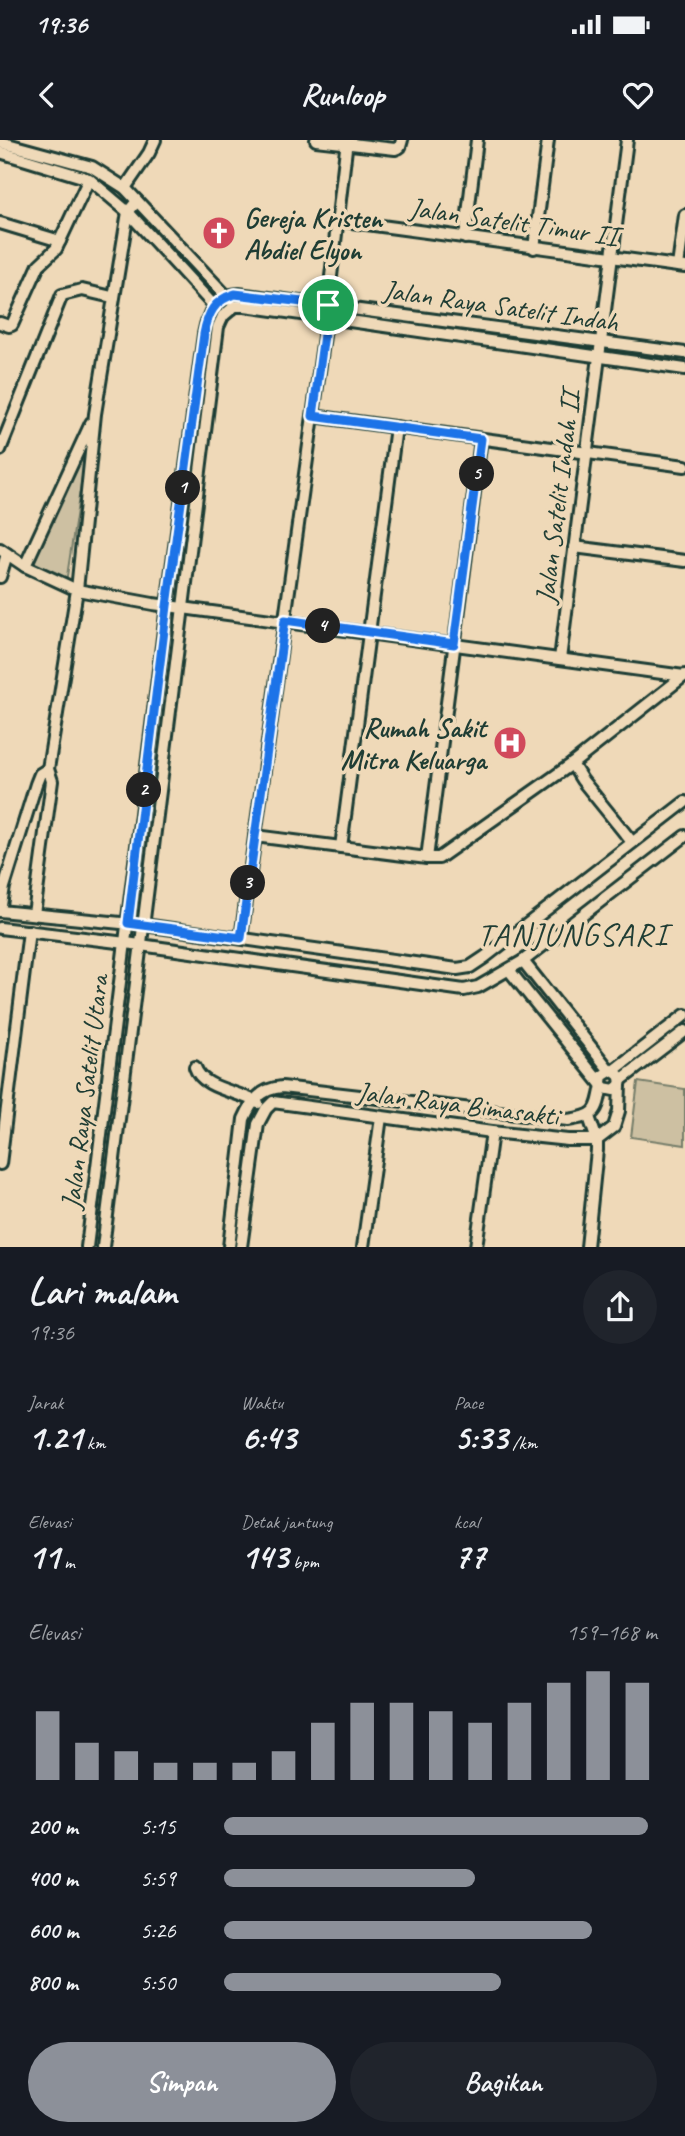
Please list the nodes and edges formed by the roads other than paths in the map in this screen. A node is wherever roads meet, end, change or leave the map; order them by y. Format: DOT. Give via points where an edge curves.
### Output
graph roads {
  1 [pos="155,140"];
  2 [pos="316,140"];
  3 [pos="402,140"];
  4 [pos="477,140"];
  5 [pos="548,140"];
  6 [pos="627,140"];
  7 [pos="0,142"];
  8 [pos="346,142"];
  9 [pos="0,152"];
  10 [pos="89,178"];
  11 [pos="125,188"];
  12 [pos="137,201"];
  13 [pos="128,212"];
  14 [pos="685,215"];
  15 [pos="337,220"];
  16 [pos="0,223"];
  17 [pos="465,238"];
  18 [pos="60,241"];
  19 [pos="534,248"];
  20 [pos="610,257"];
  21 [pos="682,266"];
  22 [pos="227,296"];
  23 [pos="112,297"];
  24 [pos="214,305"];
  25 [pos="328,305"];
  26 [pos="235,306"];
  27 [pos="223,316"];
  28 [pos="326,317"];
  29 [pos="0,323"];
  30 [pos="600,342"];
  31 [pos="685,353"];
  32 [pos="597,359"];
  33 [pos="685,369"];
  34 [pos="95,414"];
  35 [pos="313,416"];
  36 [pos="396,427"];
  37 [pos="481,439"];
  38 [pos="0,450"];
  39 [pos="586,452"];
  40 [pos="685,466"];
  41 [pos="574,547"];
  42 [pos="3,551"];
  43 [pos="685,561"];
  44 [pos="25,566"];
  45 [pos="0,576"];
  46 [pos="77,590"];
  47 [pos="167,606"];
  48 [pos="183,607"];
  49 [pos="285,620"];
  50 [pos="369,632"];
  51 [pos="454,644"];
  52 [pos="560,659"];
  53 [pos="684,676"];
  54 [pos="572,764"];
  55 [pos="48,769"];
  56 [pos="685,802"];
  57 [pos="255,836"];
  58 [pos="685,836"];
  59 [pos="632,842"];
  60 [pos="341,847"];
  61 [pos="427,859"];
  62 [pos="0,911"];
  63 [pos="34,915"];
  64 [pos="128,923"];
  65 [pos="143,925"];
  66 [pos="0,928"];
  67 [pos="29,932"];
  68 [pos="241,938"];
  69 [pos="126,943"];
  70 [pos="140,945"];
  71 [pos="523,961"];
  72 [pos="509,970"];
  73 [pos="685,1015"];
  74 [pos="685,1031"];
  75 [pos="195,1067"];
  76 [pos="616,1077"];
  77 [pos="602,1083"];
  78 [pos="254,1100"];
  79 [pos="266,1109"];
  80 [pos="381,1117"];
  81 [pos="589,1117"];
  82 [pos="492,1132"];
  83 [pos="597,1140"];
  84 [pos="0,1164"];
  85 [pos="86,1247"];
  86 [pos="103,1247"];
  87 [pos="229,1247"];
  88 [pos="241,1247"];
  89 [pos="363,1247"];
  90 [pos="476,1247"];
  91 [pos="587,1247"];
  1 -- 11 [label="street"];
  2 -- 8 [label="street"];
  3 -- 8 [label="street" via="395,149"];
  4 -- 17 [label="street"];
  5 -- 19 [label="street"];
  6 -- 20 [label="street, Jalan Satelit Indah II"];
  7 -- 11 [label="street" via="92,167"];
  8 -- 15 [label="street"];
  9 -- 10 [label="street"];
  10 -- 13 [label="street"];
  10 -- 18 [label="street"];
  11 -- 12 [label="street"];
  12 -- 13 [label="street"];
  12 -- 22 [label="street"];
  13 -- 23 [label="street"];
  13 -- 24 [label="street"];
  14 -- 21 [label="street"];
  15 -- 17 [label="street, Jalan Satelit Timur II"];
  15 -- 25 [label="street"];
  16 -- 18 [label="street"];
  17 -- 19 [label="street, Jalan Satelit Timur II"];
  18 -- 29 [label="street" via="39,265 12,325"];
  19 -- 20 [label="street, Jalan Satelit Timur II"];
  20 -- 21 [label="street, Jalan Satelit Timur II"];
  20 -- 30 [label="street, Jalan Satelit Indah II"];
  22 -- 24 [label="street"];
  22 -- 25 [label="street, Jalan Raya Satelit Indah"];
  22 -- 26 [label="street"];
  23 -- 34 [label="street"];
  23 -- 38 [label="street" via="82,290 62,295"];
  24 -- 27 [label="street"];
  24 -- 47 [label="street, Jalan Raya Satelit Utara" via="206,320"];
  25 -- 28 [label="street"];
  25 -- 30 [label="street, Jalan Raya Satelit Indah"];
  26 -- 27 [label="street"];
  26 -- 28 [label="street, Jalan Raya Satelit Indah"];
  27 -- 48 [label="street, Jalan Raya Satelit Utara"];
  28 -- 32 [label="street, Jalan Raya Satelit Indah"];
  28 -- 35 [label="street"];
  30 -- 31 [label="street, Jalan Raya Satelit Indah"];
  30 -- 32 [label="street, Jalan Satelit Indah II"];
  32 -- 33 [label="street, Jalan Raya Satelit Indah"];
  32 -- 39 [label="street, Jalan Satelit Indah II"];
  34 -- 44 [label="street"];
  34 -- 46 [label="street"];
  35 -- 36 [label="street"];
  35 -- 49 [label="street"];
  36 -- 37 [label="street"];
  36 -- 50 [label="street"];
  37 -- 39 [label="street"];
  37 -- 51 [label="street"];
  39 -- 40 [label="street"];
  39 -- 41 [label="street, Jalan Satelit Indah II"];
  41 -- 43 [label="street"];
  41 -- 52 [label="street, Jalan Satelit Indah II"];
  42 -- 44 [label="street"];
  42 -- 45 [label="street"];
  44 -- 46 [label="street"];
  46 -- 47 [label="street"];
  46 -- 55 [label="street"];
  47 -- 48 [label="street"];
  47 -- 64 [label="street, Jalan Raya Satelit Utara"];
  48 -- 49 [label="street"];
  48 -- 65 [label="street, Jalan Raya Satelit Utara"];
  49 -- 50 [label="street"];
  49 -- 57 [label="street"];
  50 -- 51 [label="street"];
  50 -- 60 [label="street"];
  51 -- 52 [label="street"];
  51 -- 61 [label="street"];
  52 -- 53 [label="street"];
  53 -- 54 [label="street"];
  54 -- 59 [label="street"];
  54 -- 61 [label="street" via="439,858"];
  55 -- 62 [label="street" via="36,784"];
  55 -- 63 [label="street" via="52,780"];
  56 -- 59 [label="street"];
  57 -- 60 [label="street"];
  57 -- 68 [label="street"];
  58 -- 71 [label="street"];
  59 -- 68 [label="street" via="470,967 457,970"];
  60 -- 61 [label="street"];
  62 -- 63 [label="street"];
  63 -- 64 [label="street"];
  64 -- 65 [label="street"];
  64 -- 69 [label="street, Jalan Raya Satelit Utara"];
  65 -- 68 [label="street"];
  65 -- 70 [label="street, Jalan Raya Satelit Utara"];
  66 -- 67 [label="street, Jalan Raya Satelit Utara"];
  67 -- 69 [label="street, Jalan Raya Satelit Utara"];
  67 -- 84 [label="street"];
  69 -- 70 [label="street, Jalan Raya Satelit Utara"];
  69 -- 85 [label="street, Jalan Raya Satelit Utara"];
  70 -- 72 [label="street" via="464,990"];
  70 -- 86 [label="street, Jalan Raya Satelit Utara"];
  71 -- 72 [label="street"];
  71 -- 76 [label="street"];
  72 -- 77 [label="street"];
  73 -- 76 [label="street"];
  74 -- 76 [label="street"];
  75 -- 78 [label="street" via="205,1083"];
  76 -- 77 [label="street, Jalan Raya Bimasakti" via="602,1076"];
  76 -- 77 [label="street" via="611,1090"];
  76 -- 83 [label="street, Jalan Raya Bimasakti" via="619,1111 614,1127"];
  77 -- 81 [label="street, Jalan Raya Bimasakti" via="595,1113"];
  78 -- 79 [label="street"];
  78 -- 81 [label="street, Jalan Raya Bimasakti" via="264,1091 282,1087 569,1120"];
  78 -- 87 [label="street" via="244,1119"];
  79 -- 80 [label="street, Jalan Raya Bimasakti" via="277,1102"];
  79 -- 88 [label="street" via="258,1124"];
  80 -- 82 [label="street, Jalan Raya Bimasakti"];
  80 -- 89 [label="street"];
  81 -- 83 [label="street"];
  82 -- 83 [label="street, Jalan Raya Bimasakti"];
  82 -- 90 [label="street"];
  83 -- 91 [label="street"];
}
